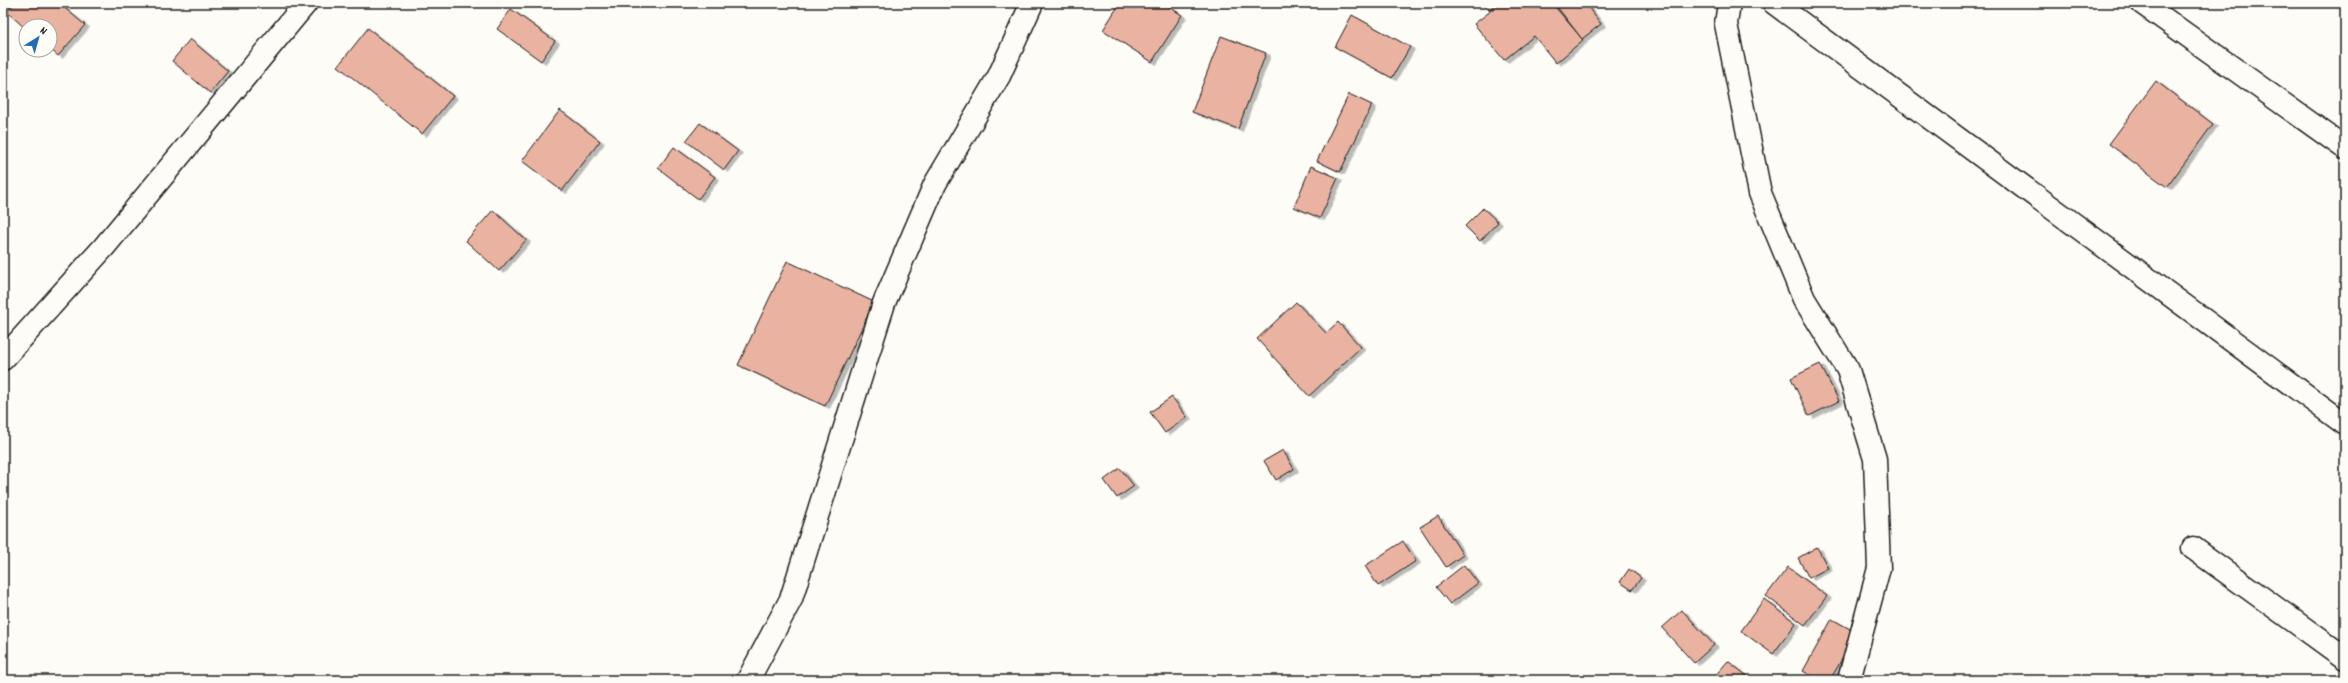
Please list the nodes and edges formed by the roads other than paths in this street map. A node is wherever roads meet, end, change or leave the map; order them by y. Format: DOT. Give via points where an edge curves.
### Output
graph roads {
  1 [pos="306,3"];
  2 [pos="1032,3"];
  3 [pos="1729,3"];
  4 [pos="1774,3"];
  5 [pos="2142,3"];
  6 [pos="2345,148"];
  7 [pos="3,359"];
  8 [pos="2345,424"];
  9 [pos="2193,548"];
  10 [pos="2345,658"];
  11 [pos="748,680"];
  12 [pos="1849,680"];
  1 -- 7 [label="street" via="104,247"];
  2 -- 11 [label="street" via="999,76 935,184 884,303 791,599"];
  3 -- 12 [label="street" via="1726,24 1760,193 1804,298 1848,370 1875,459 1879,568"];
  4 -- 8 [label="street"];
  5 -- 6 [label="street"];
  9 -- 10 [label="street"];
}
